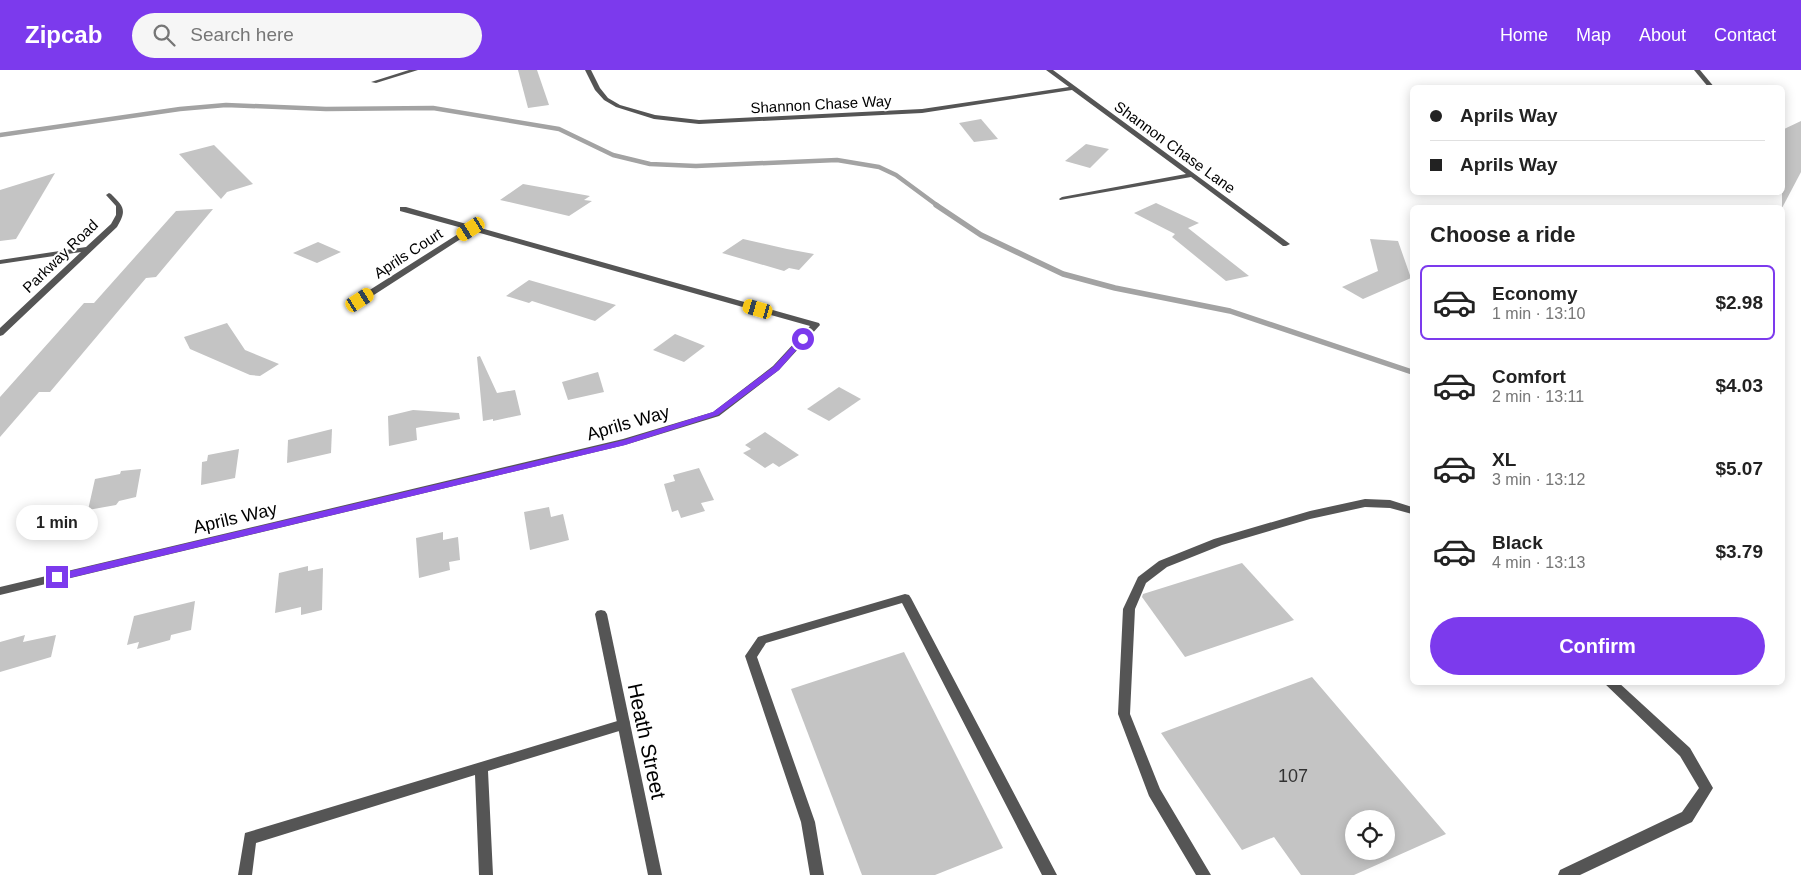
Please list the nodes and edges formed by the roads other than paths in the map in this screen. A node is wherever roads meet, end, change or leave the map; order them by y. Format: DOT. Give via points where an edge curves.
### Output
graph roads {
  1 [pos="415,70"];
  2 [pos="588,70"];
  3 [pos="1049,70"];
  4 [pos="1697,70"];
  5 [pos="374,82"];
  6 [pos="1710,85"];
  7 [pos="1074,88"];
  8 [pos="1191,176"];
  9 [pos="109,195"];
  10 [pos="1062,199"];
  11 [pos="403,209"];
  12 [pos="471,229"];
  13 [pos="1286,244"];
  14 [pos="88,249"];
  15 [pos="0,262"];
  16 [pos="360,300"];
  17 [pos="0,333"];
  18 [pos="1410,509"];
  19 [pos="0,591"];
  20 [pos="601,614"];
  21 [pos="1612,685"];
  22 [pos="624,724"];
  23 [pos="481,768"];
  24 [pos="245,875"];
  25 [pos="486,875"];
  26 [pos="655,875"];
  27 [pos="816,875"];
  28 [pos="1050,875"];
  29 [pos="1204,875"];
  30 [pos="1565,875"];
  1 -- 5 [label="street"];
  2 -- 7 [label="street, Shannon Chase Way" via="597,89 618,106 654,117 699,122 922,111"];
  3 -- 7 [label="street, Shannon Chase Lane"];
  4 -- 6 [label="street"];
  7 -- 8 [label="street, Shannon Chase Lane"];
  8 -- 10 [label="street"];
  8 -- 13 [label="street, Shannon Chase Lane"];
  9 -- 14 [label="street, Parkway Road" via="119,206 120,215"];
  11 -- 12 [label="street, Aprils Way"];
  12 -- 16 [label="street, Aprils Court"];
  12 -- 19 [label="street, Aprils Way" via="816,325 776,368 716,414 625,442"];
  14 -- 15 [label="street"];
  14 -- 17 [label="street, Parkway Road"];
  18 -- 29 [label="street" via="1390,504 1365,503 1310,516 1218,542 1163,564 1142,580 1129,609 1124,714 1154,792"];
  20 -- 22 [label="street, Heath Street"];
  21 -- 30 [label="street" via="1685,752 1706,788 1687,817"];
  22 -- 23 [label="street"];
  22 -- 26 [label="street, Heath Street"];
  23 -- 24 [label="street" via="250,838"];
  23 -- 25 [label="street"];
  27 -- 28 [label="street" via="808,822 750,656 762,640 905,598"];
}
